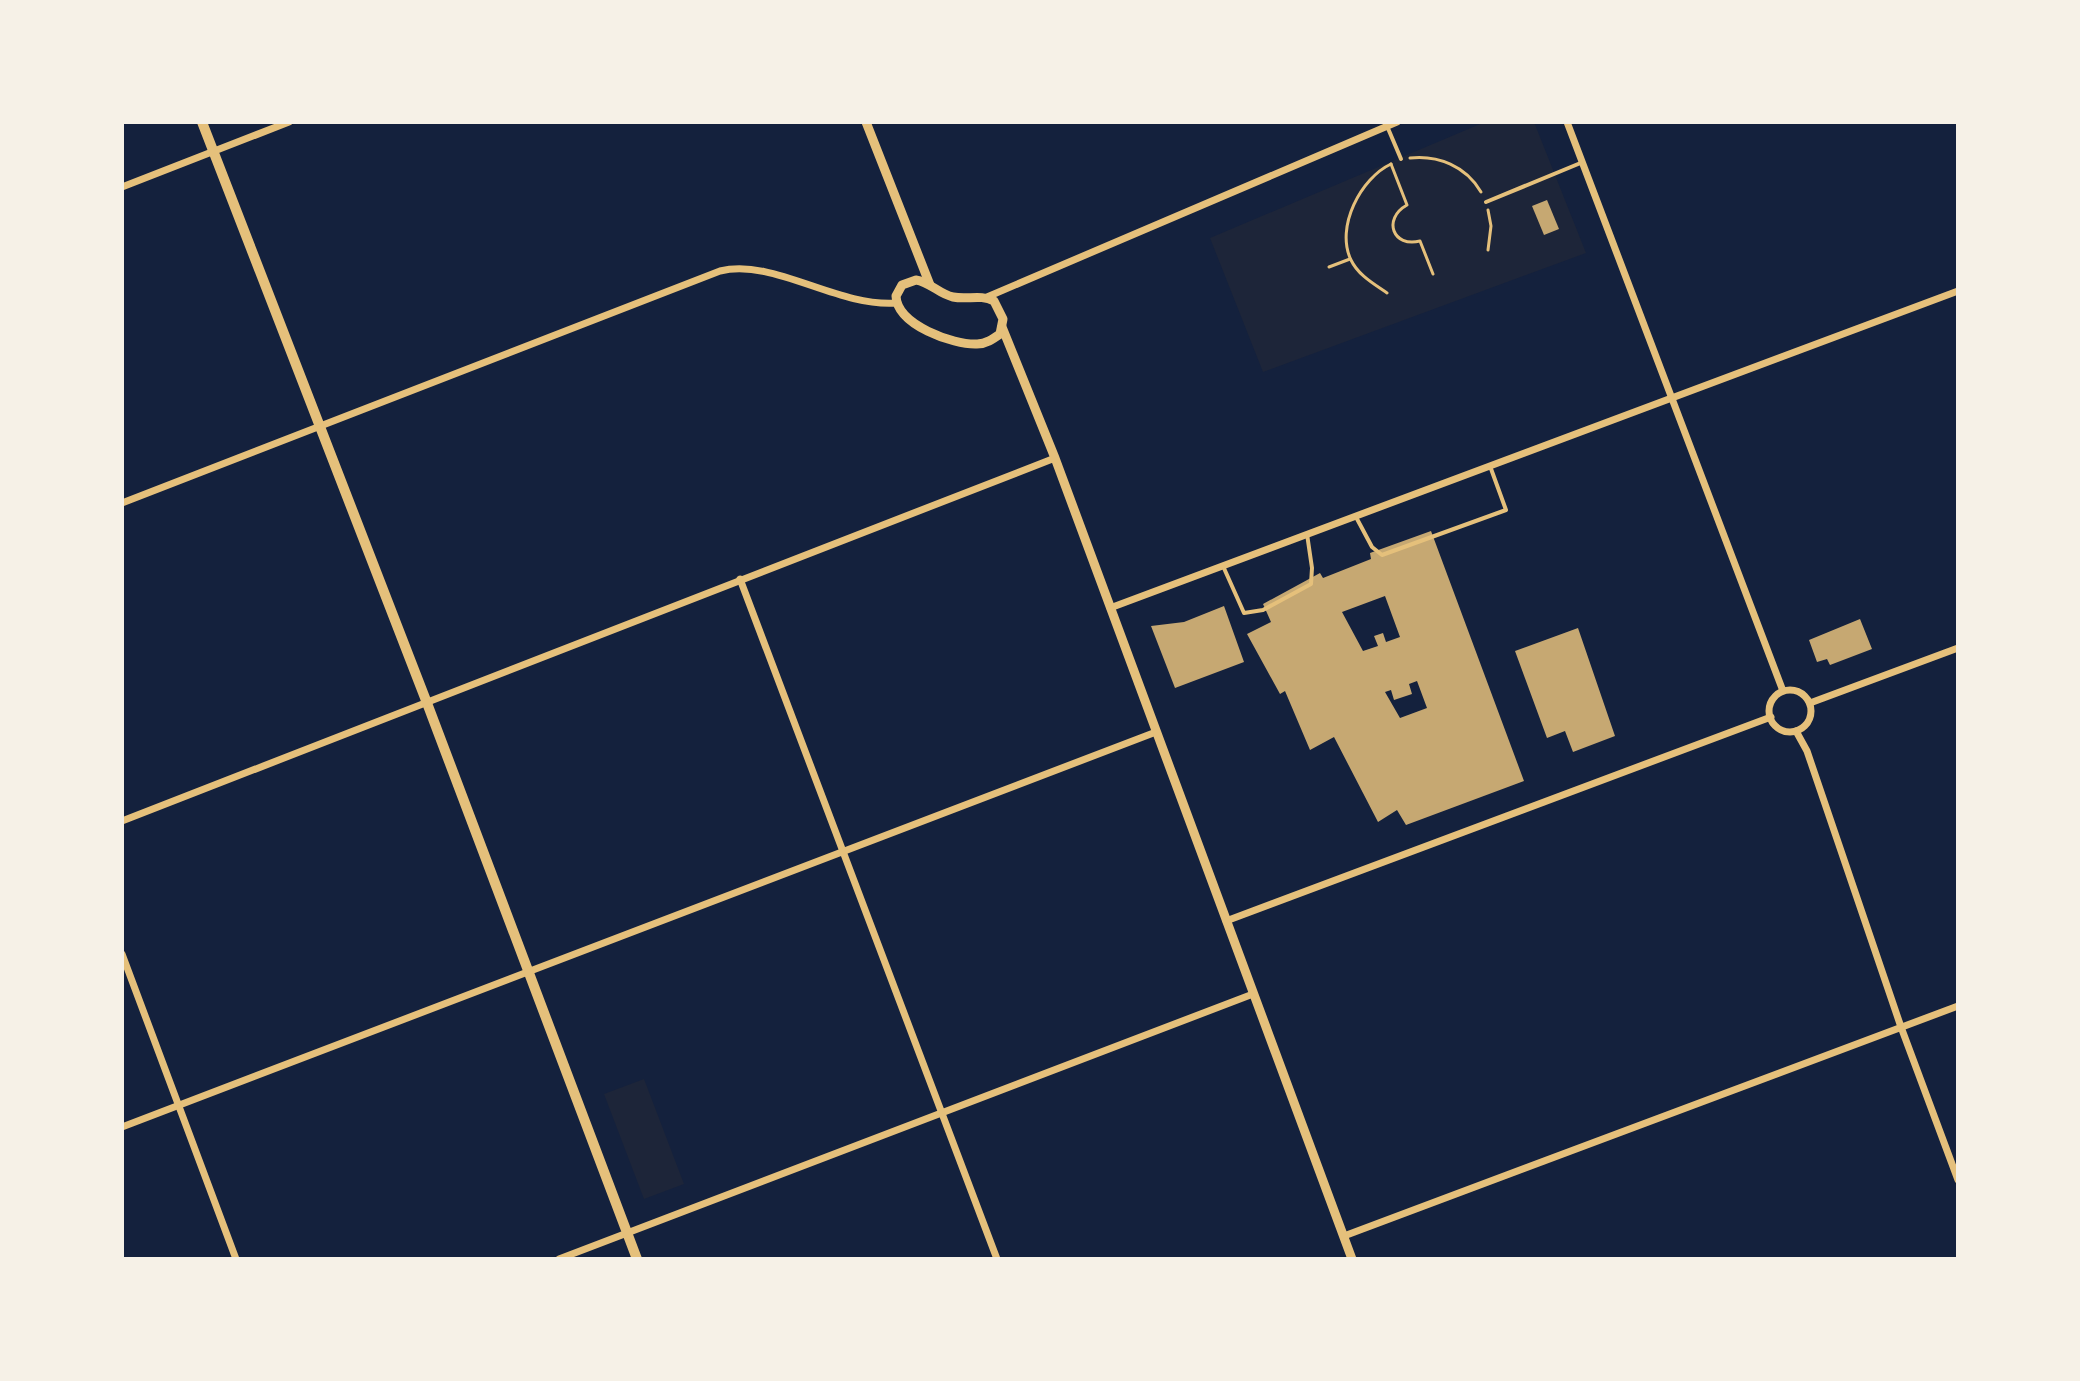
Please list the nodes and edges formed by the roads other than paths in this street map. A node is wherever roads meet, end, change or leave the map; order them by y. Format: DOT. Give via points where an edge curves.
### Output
graph roads {
  1 [pos="202,122"];
  2 [pos="289,122"];
  3 [pos="866,122"];
  4 [pos="1397,122"];
  5 [pos="1567,122"];
  6 [pos="1387,126"];
  7 [pos="214,151"];
  8 [pos="1401,159"];
  9 [pos="1583,162"];
  10 [pos="122,187"];
  11 [pos="1486,202"];
  12 [pos="930,285"];
  13 [pos="1958,291"];
  14 [pos="987,297"];
  15 [pos="896,303"];
  16 [pos="1002,327"];
  17 [pos="1670,399"];
  18 [pos="320,426"];
  19 [pos="1055,458"];
  20 [pos="1490,466"];
  21 [pos="122,503"];
  22 [pos="1355,516"];
  23 [pos="1307,534"];
  24 [pos="1223,566"];
  25 [pos="740,579"];
  26 [pos="1110,608"];
  27 [pos="1958,648"];
  28 [pos="1783,691"];
  29 [pos="427,703"];
  30 [pos="1810,703"];
  31 [pos="1771,717"];
  32 [pos="1796,731"];
  33 [pos="1156,732"];
  34 [pos="122,821"];
  35 [pos="844,851"];
  36 [pos="1226,921"];
  37 [pos="122,954"];
  38 [pos="530,972"];
  39 [pos="1253,994"];
  40 [pos="1958,1006"];
  41 [pos="1901,1027"];
  42 [pos="180,1105"];
  43 [pos="941,1113"];
  44 [pos="122,1127"];
  45 [pos="1958,1180"];
  46 [pos="627,1233"];
  47 [pos="1344,1236"];
  48 [pos="1348,1258"];
  49 [pos="236,1259"];
  50 [pos="559,1259"];
  51 [pos="637,1259"];
  52 [pos="997,1259"];
  1 -- 7 [label="main road"];
  2 -- 7 [label="street"];
  3 -- 12 [label="street"];
  4 -- 6 [label="street"];
  5 -- 9 [label="street"];
  6 -- 8 [label="lane"];
  6 -- 14 [label="street"];
  7 -- 10 [label="street"];
  7 -- 18 [label="main road"];
  9 -- 11 [label="lane"];
  9 -- 17 [label="street"];
  12 -- 14 [label="street" via="955,298"];
  12 -- 15 [label="street" via="908,281 898,290"];
  13 -- 17 [label="street"];
  14 -- 16 [label="street" via="998,306"];
  15 -- 16 [label="street" via="916,325 966,343 993,339"];
  15 -- 18 [label="street" via="875,304 730,268"];
  16 -- 19 [label="street"];
  17 -- 20 [label="street"];
  17 -- 28 [label="street"];
  18 -- 21 [label="street"];
  18 -- 29 [label="main road"];
  19 -- 25 [label="street"];
  19 -- 26 [label="street"];
  20 -- 22 [label="street"];
  20 -- 22 [label="lane" via="1506,510 1382,555"];
  22 -- 23 [label="street"];
  23 -- 24 [label="street"];
  23 -- 24 [label="lane" via="1311,584 1263,610 1244,613"];
  24 -- 26 [label="street"];
  25 -- 29 [label="street"];
  25 -- 35 [label="street"];
  26 -- 33 [label="street"];
  27 -- 30 [label="street"];
  28 -- 30 [label="street" via="1802,693"];
  28 -- 31 [label="street" via="1770,705"];
  29 -- 34 [label="street"];
  29 -- 38 [label="main road"];
  30 -- 32 [label="street" via="1809,720"];
  31 -- 32 [label="street" via="1784,731"];
  31 -- 36 [label="street"];
  32 -- 41 [label="street"];
  33 -- 35 [label="street"];
  33 -- 36 [label="street"];
  35 -- 38 [label="street"];
  35 -- 43 [label="street"];
  36 -- 39 [label="street"];
  37 -- 42 [label="street"];
  38 -- 42 [label="street"];
  38 -- 46 [label="main road"];
  39 -- 43 [label="street"];
  39 -- 47 [label="street"];
  40 -- 41 [label="street"];
  41 -- 45 [label="street"];
  41 -- 47 [label="street"];
  42 -- 44 [label="street"];
  42 -- 49 [label="street"];
  43 -- 46 [label="street"];
  43 -- 52 [label="street"];
  46 -- 50 [label="street"];
  46 -- 51 [label="main road"];
  47 -- 48 [label="street"];
}
